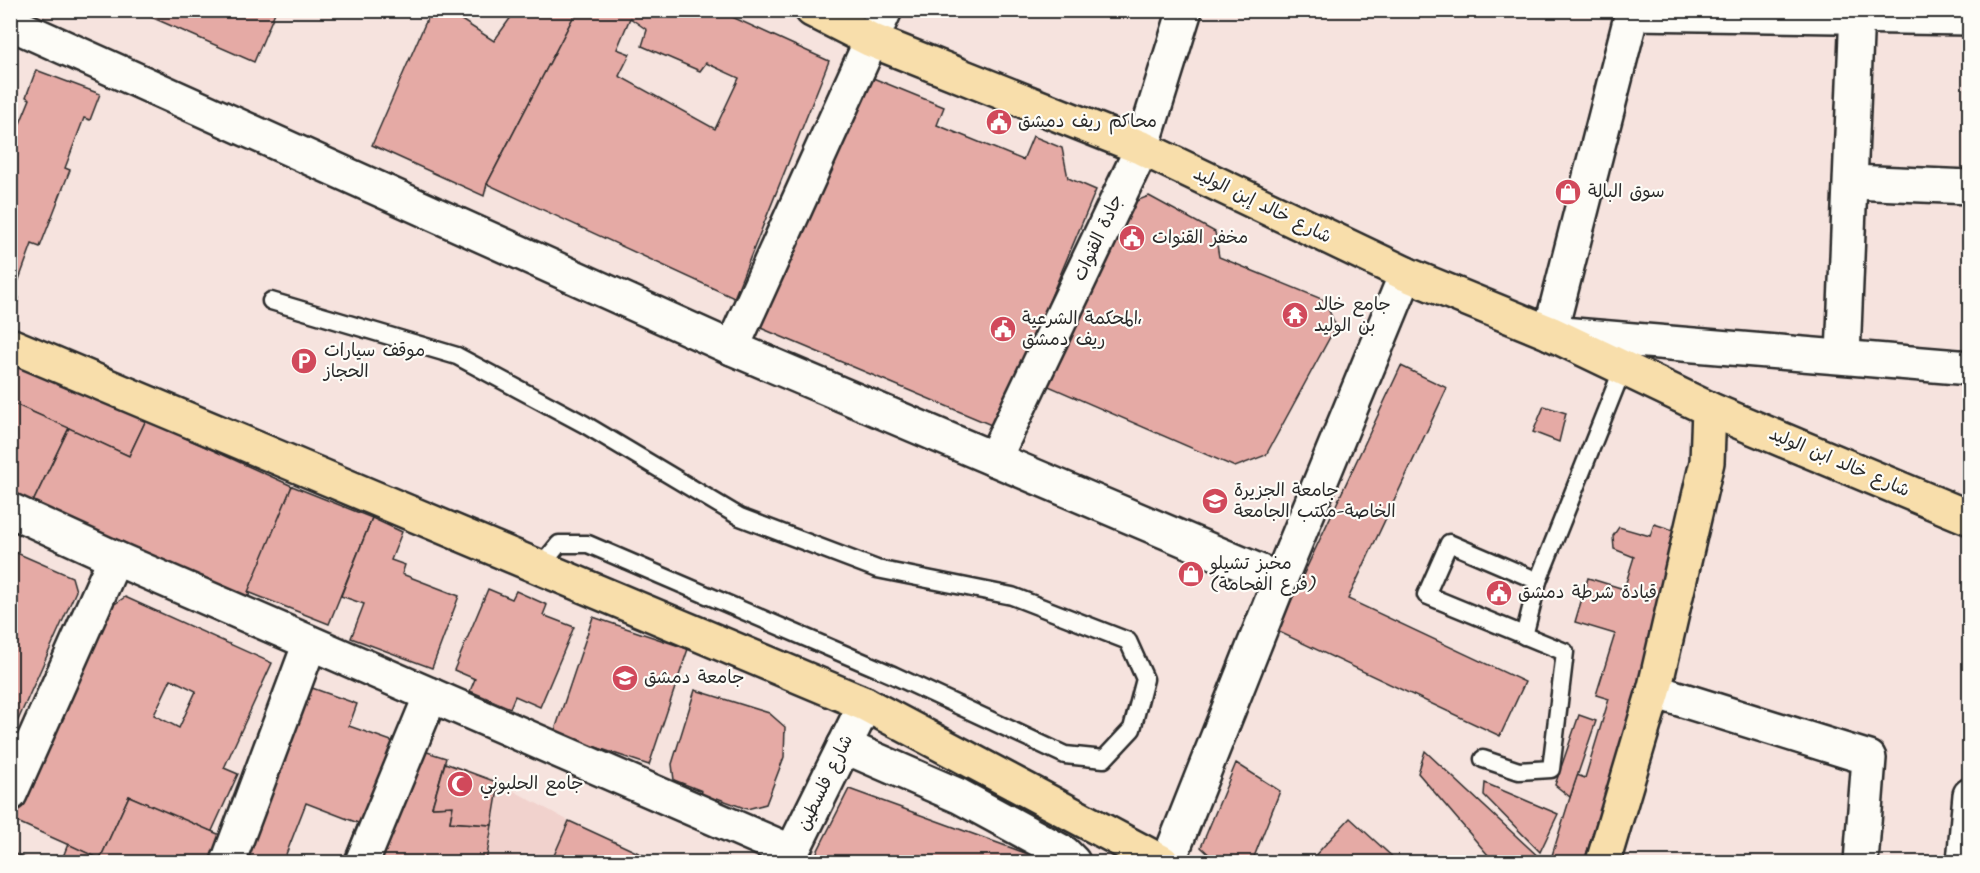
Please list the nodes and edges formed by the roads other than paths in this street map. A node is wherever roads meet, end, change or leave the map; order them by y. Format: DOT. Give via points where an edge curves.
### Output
graph roads {
  1 [pos="812,10"];
  2 [pos="885,10"];
  3 [pos="1185,10"];
  4 [pos="1857,13"];
  5 [pos="1970,18"];
  6 [pos="10,23"];
  7 [pos="871,40"];
  8 [pos="1142,148"];
  9 [pos="1851,182"];
  10 [pos="1970,187"];
  11 [pos="1406,274"];
  12 [pos="271,301"];
  13 [pos="1550,333"];
  14 [pos="10,345"];
  15 [pos="732,348"];
  16 [pos="1843,356"];
  17 [pos="1623,368"];
  18 [pos="1970,368"];
  19 [pos="1709,409"];
  20 [pos="994,459"];
  21 [pos="10,510"];
  22 [pos="1970,518"];
  23 [pos="115,558"];
  24 [pos="540,567"];
  25 [pos="1280,580"];
  26 [pos="1538,581"];
  27 [pos="1524,636"];
  28 [pos="310,643"];
  29 [pos="1654,691"];
  30 [pos="431,695"];
  31 [pos="864,704"];
  32 [pos="844,746"];
  33 [pos="1483,759"];
  34 [pos="10,794"];
  35 [pos="1970,795"];
  36 [pos="790,857"];
  37 [pos="228,862"];
  38 [pos="362,862"];
  39 [pos="1074,862"];
  40 [pos="1162,862"];
  41 [pos="1168,862"];
  42 [pos="1603,862"];
  43 [pos="1861,862"];
  44 [pos="1964,862"];
  1 -- 7 [label="main road, شارع خالد إبن الوليد"];
  2 -- 7 [label="street"];
  3 -- 8 [label="street, جادة القنوات"];
  4 -- 5 [label="street"];
  4 -- 9 [label="street"];
  4 -- 13 [label="street" via="1632,13"];
  6 -- 15 [label="street"];
  7 -- 8 [label="main road, شارع خالد إبن الوليد"];
  7 -- 15 [label="street"];
  8 -- 11 [label="main road, شارع خالد إبن الوليد"];
  8 -- 20 [label="street, جادة القنوات"];
  9 -- 10 [label="street"];
  9 -- 16 [label="street"];
  11 -- 13 [label="main road, شارع خالد إبن الوليد"];
  11 -- 25 [label="street"];
  12 -- 24 [label="lane" via="457,356 584,424 740,517 877,569 1012,596 1128,641 1146,679 1132,729 1104,759 1065,755 893,675 588,544 559,544"];
  13 -- 16 [label="street"];
  13 -- 17 [label="main road, شارع خالد إبن الوليد"];
  14 -- 24 [label="main road"];
  15 -- 20 [label="street"];
  16 -- 18 [label="street"];
  17 -- 19 [label="main road, شارع خالد إبن الوليد"];
  17 -- 26 [label="lane"];
  19 -- 22 [label="main road, شارع خالد ابن الوليد"];
  19 -- 29 [label="main road" via="1707,462"];
  20 -- 25 [label="street"];
  21 -- 23 [label="street"];
  23 -- 28 [label="street"];
  23 -- 34 [label="street"];
  24 -- 31 [label="main road"];
  25 -- 41 [label="street"];
  26 -- 27 [label="lane"];
  26 -- 27 [label="lane" via="1449,543 1426,596"];
  27 -- 33 [label="lane" via="1565,652 1551,769 1519,771"];
  28 -- 30 [label="street"];
  28 -- 37 [label="street"];
  29 -- 42 [label="main road"];
  29 -- 43 [label="street" via="1869,758"];
  30 -- 36 [label="street"];
  30 -- 38 [label="street"];
  31 -- 32 [label="street, شارع فلسطين"];
  31 -- 40 [label="main road"];
  32 -- 36 [label="street, شارع فلسطين"];
  32 -- 39 [label="street" via="959,796"];
  35 -- 44 [label="street"];
}
